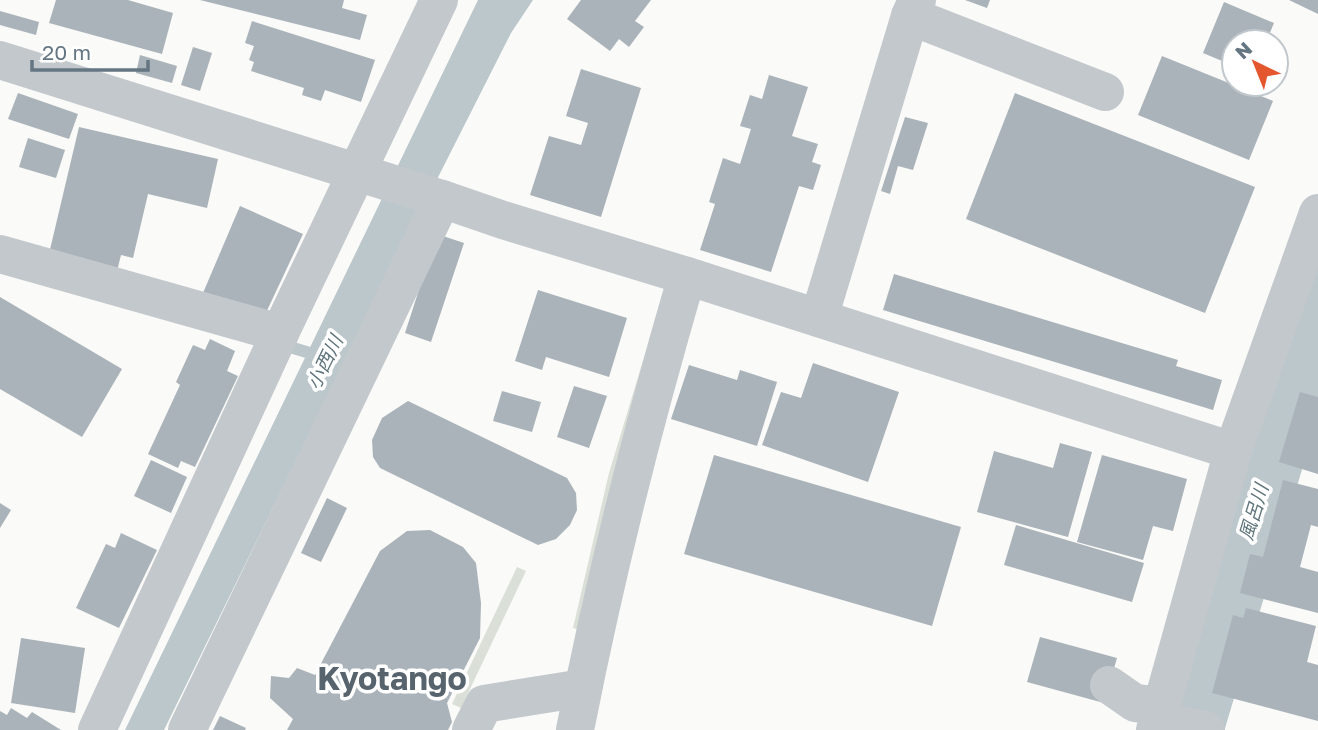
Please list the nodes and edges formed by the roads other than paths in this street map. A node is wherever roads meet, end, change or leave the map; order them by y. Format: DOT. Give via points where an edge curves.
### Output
graph roads {
  1 [pos="439,0"];
  2 [pos="914,8"];
  3 [pos="0,60"];
  4 [pos="1105,92"];
  5 [pos="364,175"];
  6 [pos="439,197"];
  7 [pos="1318,214"];
  8 [pos="0,254"];
  9 [pos="687,276"];
  10 [pos="819,318"];
  11 [pos="280,333"];
  12 [pos="1233,451"];
  13 [pos="1109,685"];
  14 [pos="583,688"];
  15 [pos="1158,718"];
  16 [pos="97,730"];
  17 [pos="187,730"];
  18 [pos="471,730"];
  19 [pos="575,730"];
  20 [pos="1206,730"];
  1 -- 5 [label="street"];
  2 -- 4 [label="street"];
  2 -- 10 [label="street"];
  3 -- 5 [label="street"];
  5 -- 6 [label="street"];
  5 -- 11 [label="street"];
  6 -- 9 [label="street"];
  6 -- 17 [label="street"];
  7 -- 12 [label="street"];
  8 -- 11 [label="street"];
  9 -- 10 [label="street"];
  9 -- 14 [label="street" via="647,414"];
  10 -- 12 [label="street"];
  11 -- 16 [label="street"];
  12 -- 15 [label="street"];
  13 -- 15 [label="street"];
  14 -- 18 [label="street" via="484,704"];
  14 -- 19 [label="street"];
  15 -- 20 [label="street"];
}
